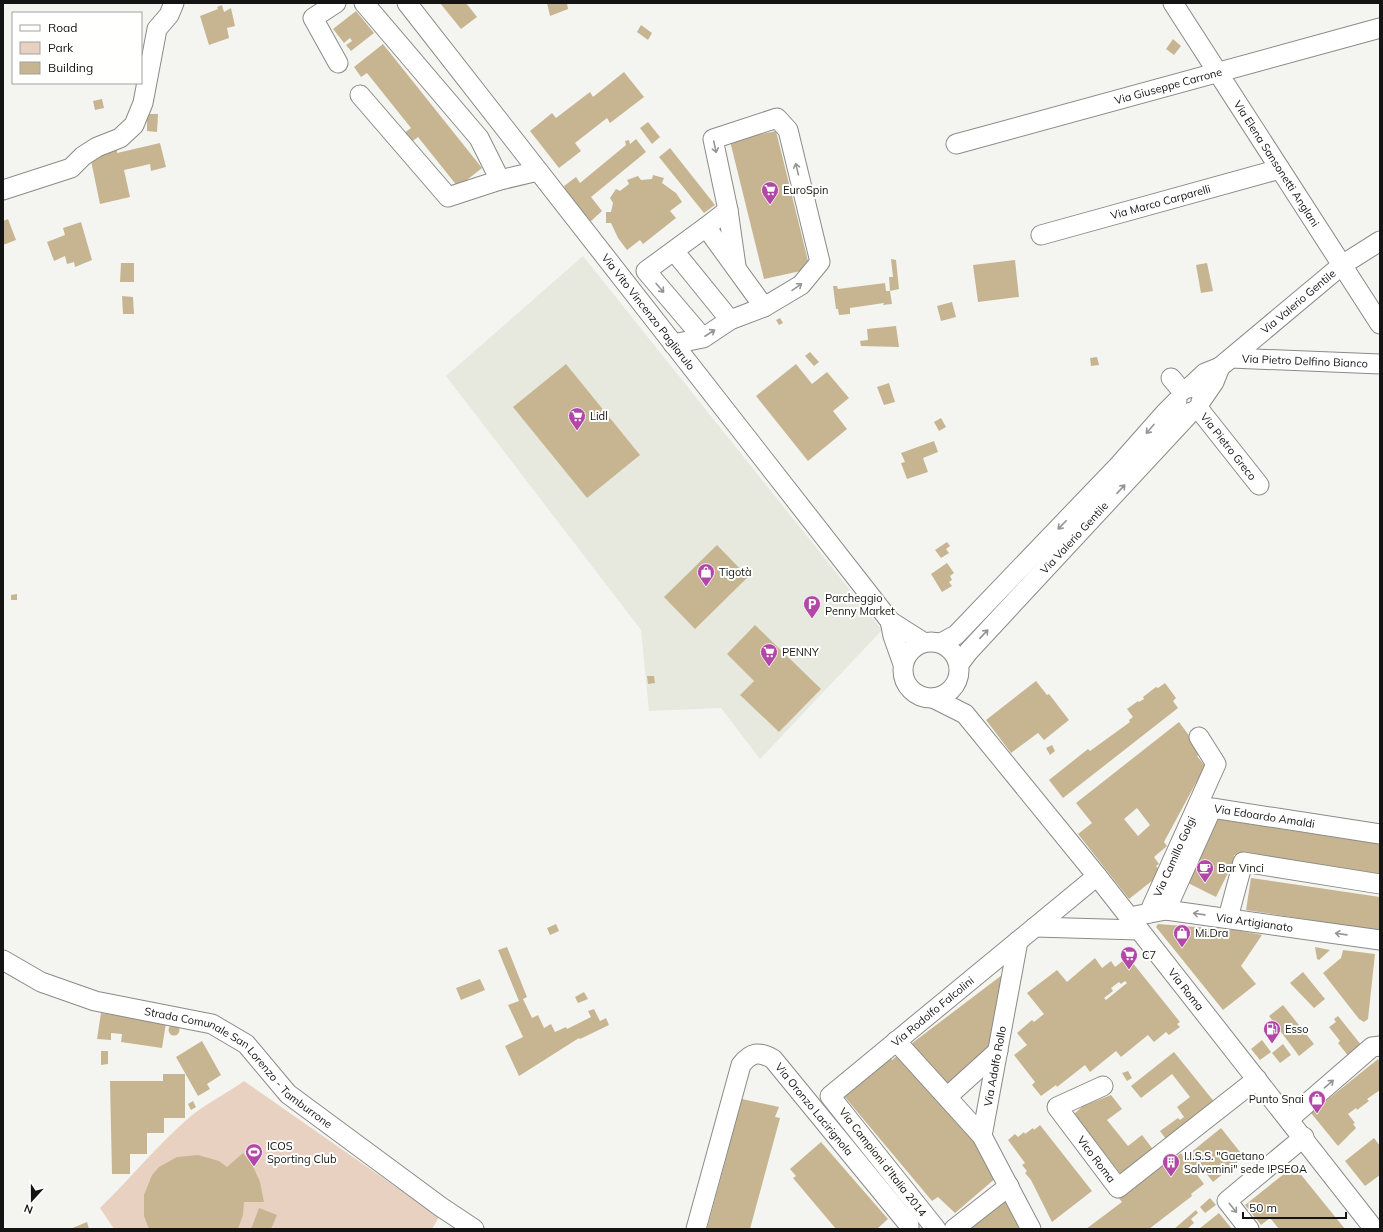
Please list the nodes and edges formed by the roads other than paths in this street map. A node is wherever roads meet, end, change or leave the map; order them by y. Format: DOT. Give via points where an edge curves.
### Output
graph roads {
  1 [pos="174,3"];
  2 [pos="336,3"];
  3 [pos="364,3"];
  4 [pos="407,3"];
  5 [pos="1173,3"];
  6 [pos="1380,28"];
  7 [pos="338,63"];
  8 [pos="1218,72"];
  9 [pos="360,95"];
  10 [pos="956,144"];
  11 [pos="1280,169"];
  12 [pos="538,171"];
  13 [pos="500,180"];
  14 [pos="3,190"];
  15 [pos="728,210"];
  16 [pos="706,227"];
  17 [pos="1041,235"];
  18 [pos="1380,241"];
  19 [pos="674,251"];
  20 [pos="1342,265"];
  21 [pos="736,269"];
  22 [pos="646,271"];
  23 [pos="623,280"];
  24 [pos="764,308"];
  25 [pos="730,320"];
  26 [pos="1380,324"];
  27 [pos="703,338"];
  28 [pos="673,344"];
  29 [pos="1225,362"];
  30 [pos="1380,364"];
  31 [pos="1187,397"];
  32 [pos="1259,486"];
  33 [pos="890,621"];
  34 [pos="932,643"];
  35 [pos="903,664"];
  36 [pos="959,664"];
  37 [pos="956,683"];
  38 [pos="933,698"];
  39 [pos="965,714"];
  40 [pos="1199,737"];
  41 [pos="1380,834"];
  42 [pos="1097,876"];
  43 [pos="1380,884"];
  44 [pos="1158,912"];
  45 [pos="1228,918"];
  46 [pos="1134,924"];
  47 [pos="1035,927"];
  48 [pos="1380,940"];
  49 [pos="1018,941"];
  50 [pos="3,960"];
  51 [pos="896,1041"];
  52 [pos="1380,1046"];
  53 [pos="998,1051"];
  54 [pos="1257,1078"];
  55 [pos="1104,1086"];
  56 [pos="830,1096"];
  57 [pos="947,1097"];
  58 [pos="1289,1119"];
  59 [pos="982,1136"];
  60 [pos="1304,1137"];
  61 [pos="1008,1186"];
  62 [pos="1374,1222"];
  63 [pos="474,1229"];
  64 [pos="696,1229"];
  65 [pos="909,1229"];
  66 [pos="936,1229"];
  67 [pos="954,1229"];
  68 [pos="1031,1229"];
  69 [pos="1249,1229"];
  1 -- 14 [label="street" via="169,15 158,29 143,103 134,125 120,138 83,156 71,168"];
  2 -- 7 [label="street" via="313,18"];
  3 -- 13 [label="street" via="479,138"];
  4 -- 12 [label="street, Via Vito Vincenzo Pagliarulo"];
  5 -- 8 [label="street, Via Elena Sansonetti Anglani"];
  6 -- 8 [label="street, Via Giuseppe Carrone"];
  8 -- 10 [label="street, Via Giuseppe Carrone"];
  8 -- 11 [label="street, Via Elena Sansonetti Anglani"];
  9 -- 13 [label="street" via="448,197"];
  11 -- 17 [label="street, Via Marco Carparelli"];
  11 -- 20 [label="street, Via Elena Sansonetti Anglani"];
  12 -- 13 [label="street"];
  12 -- 23 [label="street, Via Vito Vincenzo Pagliarulo"];
  15 -- 16 [label="street"];
  15 -- 21 [label="street"];
  24 -- 15 [label="street, one-way" via="801,285 820,262 788,130 777,118 713,140"];
  16 -- 19 [label="street"];
  16 -- 21 [label="street"];
  18 -- 20 [label="street, Via Valerio Gentile"];
  19 -- 22 [label="street"];
  19 -- 25 [label="street"];
  20 -- 26 [label="street, Via Elena Sansonetti Anglani"];
  20 -- 29 [label="street, Via Valerio Gentile"];
  21 -- 24 [label="street"];
  22 -- 23 [label="street" via="637,270"];
  22 -- 27 [label="street, one-way"];
  23 -- 28 [label="street, Via Vito Vincenzo Pagliarulo"];
  24 -- 25 [label="street"];
  27 -- 25 [label="street, one-way"];
  27 -- 28 [label="street"];
  28 -- 33 [label="street, Via Vito Vincenzo Pagliarulo"];
  29 -- 30 [label="street, Via Pietro Delfino Bianco"];
  29 -- 31 [label="street, Via Valerio Gentile" via="1214,382"];
  31 -- 32 [label="street, Via Pietro Greco"];
  31 -- 34 [label="street, Via Valerio Gentile, one-way" via="1165,412 1119,465 956,635"];
  36 -- 31 [label="street, Via Valerio Gentile, one-way"];
  33 -- 34 [label="street, Via Vito Vincenzo Pagliarulo"];
  33 -- 35 [label="street, Via Vito Vincenzo Pagliarulo"];
  34 -- 35 [label="street" via="908,652"];
  34 -- 36 [label="street" via="952,652"];
  35 -- 38 [label="street" via="904,678 908,686 919,695"];
  36 -- 37 [label="street"];
  37 -- 38 [label="street" via="950,691"];
  37 -- 39 [label="street, Via Roma"];
  38 -- 39 [label="street, Via Roma"];
  39 -- 42 [label="street, Via Roma"];
  40 -- 44 [label="street, Via Camillo Golgi" via="1216,764"];
  41 -- 44 [label="street, Via Edoardo Amaldi" via="1212,808"];
  42 -- 46 [label="street, Via Roma"];
  42 -- 47 [label="street, Via Rodolfo Falcolini"];
  43 -- 45 [label="street" via="1242,862"];
  45 -- 44 [label="street, Via Artigianato, one-way"];
  44 -- 46 [label="street, Via Artigianato"];
  48 -- 45 [label="street, Via Artigianato, one-way"];
  46 -- 47 [label="street"];
  46 -- 54 [label="street, Via Roma"];
  47 -- 49 [label="street, Via Rodolfo Falcolini"];
  49 -- 51 [label="street, Via Rodolfo Falcolini"];
  49 -- 53 [label="street, Via Adolfo Rollo"];
  50 -- 63 [label="street, Strada Comunale San Lorenzo - Tamburrone" via="41,982 95,1001 212,1024 246,1044 288,1094"];
  51 -- 56 [label="street, Via Rodolfo Falcolini"];
  51 -- 57 [label="street"];
  58 -- 52 [label="street, one-way" via="1372,1048"];
  53 -- 57 [label="street"];
  53 -- 59 [label="street, Via Adolfo Rollo"];
  54 -- 55 [label="street, Vico Roma" via="1118,1188 1057,1107"];
  54 -- 58 [label="street, Via Roma"];
  56 -- 66 [label="street, Via Campioni d'Italia 2014"];
  57 -- 59 [label="street"];
  58 -- 60 [label="street, Via Roma"];
  59 -- 61 [label="street"];
  60 -- 62 [label="street, Via Roma"];
  60 -- 69 [label="street, one-way" via="1227,1201"];
  61 -- 67 [label="street"];
  61 -- 68 [label="street"];
  64 -- 65 [label="street, Via Oronzo Lacirignola" via="741,1065 747,1057 755,1053 765,1054 773,1059 909,1225"];
}
